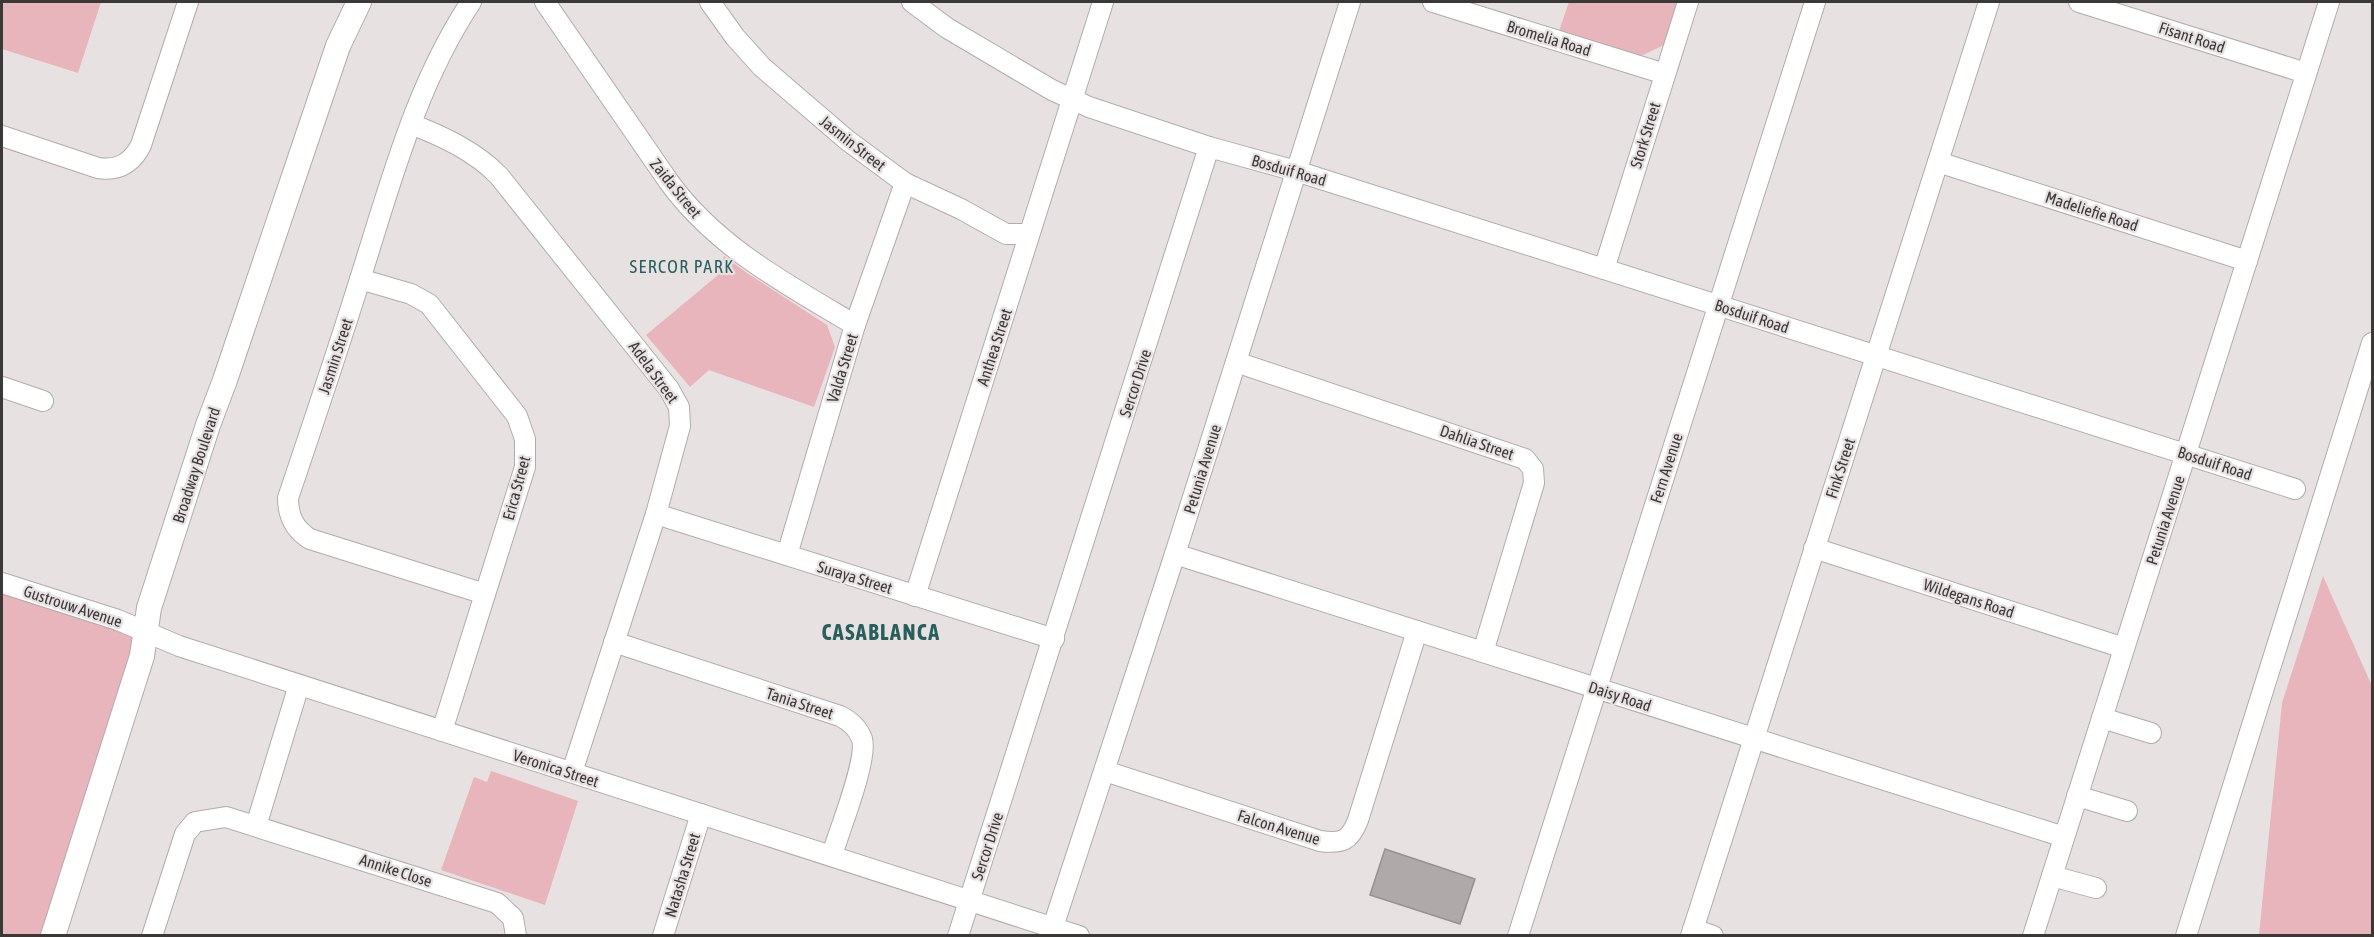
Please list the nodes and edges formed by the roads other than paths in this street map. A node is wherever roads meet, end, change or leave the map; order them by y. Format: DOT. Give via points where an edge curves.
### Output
graph roads {
  1 [pos="188,2"];
  2 [pos="359,2"];
  3 [pos="471,2"];
  4 [pos="545,2"];
  5 [pos="710,2"];
  6 [pos="912,2"];
  7 [pos="1103,2"];
  8 [pos="1350,2"];
  9 [pos="1433,2"];
  10 [pos="1688,2"];
  11 [pos="1815,2"];
  12 [pos="1989,2"];
  13 [pos="2079,2"];
  14 [pos="2329,2"];
  15 [pos="2306,73"];
  16 [pos="1665,74"];
  17 [pos="1072,99"];
  18 [pos="411,124"];
  19 [pos="2,136"];
  20 [pos="1209,147"];
  21 [pos="1938,162"];
  22 [pos="1296,171"];
  23 [pos="905,183"];
  24 [pos="1029,234"];
  25 [pos="2247,261"];
  26 [pos="1604,269"];
  27 [pos="360,279"];
  28 [pos="1719,305"];
  29 [pos="855,326"];
  30 [pos="2373,343"];
  31 [pos="1876,356"];
  32 [pos="1236,362"];
  33 [pos="2,387"];
  34 [pos="43,401"];
  35 [pos="2186,454"];
  36 [pos="2295,489"];
  37 [pos="656,514"];
  38 [pos="1814,548"];
  39 [pos="1175,554"];
  40 [pos="787,555"];
  41 [pos="2,583"];
  42 [pos="485,594"];
  43 [pos="915,596"];
  44 [pos="1417,631"];
  45 [pos="145,632"];
  46 [pos="1054,639"];
  47 [pos="614,642"];
  48 [pos="2124,648"];
  49 [pos="1483,652"];
  50 [pos="299,685"];
  51 [pos="1596,688"];
  52 [pos="2102,718"];
  53 [pos="442,731"];
  54 [pos="2151,733"];
  55 [pos="1754,739"];
  56 [pos="1105,771"];
  57 [pos="572,772"];
  58 [pos="2077,796"];
  59 [pos="2127,811"];
  60 [pos="701,814"];
  61 [pos="256,826"];
  62 [pos="2064,837"];
  63 [pos="832,855"];
  64 [pos="2052,876"];
  65 [pos="2096,888"];
  66 [pos="969,900"];
  67 [pos="1051,931"];
  68 [pos="1692,932"];
  69 [pos="154,935"];
  70 [pos="53,936"];
  71 [pos="516,936"];
  72 [pos="663,936"];
  73 [pos="958,936"];
  74 [pos="1079,936"];
  75 [pos="1518,936"];
  76 [pos="1713,936"];
  77 [pos="2033,936"];
  78 [pos="2186,936"];
  1 -- 19 [label="street" via="141,145 130,160 114,168 98,168"];
  2 -- 45 [label="street, Broadway Boulevard" via="338,46 208,425 149,608"];
  3 -- 18 [label="street, Jasmin Street" via="435,63"];
  4 -- 29 [label="street, Zaida Street" via="691,210 751,262"];
  5 -- 23 [label="street, Jasmin Street" via="762,67 847,140"];
  6 -- 17 [label="street" via="947,28"];
  7 -- 17 [label="street, Anthea Street"];
  8 -- 22 [label="street, Petunia Avenue"];
  9 -- 16 [label="street, Bromelia Road"];
  10 -- 16 [label="street, Stork Street"];
  11 -- 28 [label="street, Fern Avenue"];
  12 -- 21 [label="street, Fink Street"];
  13 -- 15 [label="street, Fisant Road"];
  14 -- 15 [label="street, Petunia Avenue"];
  15 -- 25 [label="street, Petunia Avenue"];
  16 -- 26 [label="street, Stork Street"];
  17 -- 20 [label="street"];
  17 -- 24 [label="street, Anthea Street"];
  18 -- 27 [label="street, Jasmin Street"];
  18 -- 37 [label="street, Adela Street" via="477,157 494,171 676,398 680,426"];
  20 -- 22 [label="street, Bosduif Road"];
  20 -- 46 [label="street, Sercor Drive"];
  21 -- 25 [label="street, Madeliefie Road"];
  21 -- 31 [label="street, Fink Street"];
  22 -- 26 [label="street, Bosduif Road"];
  22 -- 32 [label="street, Petunia Avenue"];
  23 -- 24 [label="street, Jasmin Street" via="1006,234"];
  23 -- 29 [label="street, Valda Street"];
  24 -- 43 [label="street, Anthea Street"];
  25 -- 35 [label="street, Petunia Avenue"];
  26 -- 28 [label="street, Bosduif Road"];
  27 -- 42 [label="street, Erica Street" via="411,294 429,304 517,416 522,428 527,453 525,467"];
  27 -- 42 [label="street, Jasmin Street" via="288,498 289,514 310,539"];
  28 -- 31 [label="street, Bosduif Road"];
  28 -- 51 [label="street, Fern Avenue"];
  29 -- 40 [label="street, Valda Street"];
  30 -- 78 [label="street"];
  31 -- 35 [label="street, Bosduif Road"];
  31 -- 38 [label="street, Fink Street"];
  32 -- 39 [label="street, Petunia Avenue"];
  32 -- 49 [label="street, Dahlia Street" via="1525,459 1533,469 1534,483"];
  33 -- 34 [label="street"];
  35 -- 36 [label="street, Bosduif Road"];
  35 -- 48 [label="street, Petunia Avenue"];
  37 -- 40 [label="street, Suraya Street"];
  37 -- 47 [label="street, Adela Street"];
  38 -- 48 [label="street, Wildegans Road"];
  38 -- 55 [label="street, Fink Street"];
  39 -- 44 [label="street, Daisy Road"];
  39 -- 56 [label="street, Petunia Avenue"];
  40 -- 43 [label="street, Suraya Street"];
  41 -- 45 [label="street, Gustrouw Avenue"];
  42 -- 53 [label="street, Erica Street"];
  43 -- 46 [label="street, Suraya Street"];
  44 -- 49 [label="street, Daisy Road"];
  44 -- 56 [label="street, Falcon Avenue" via="1358,820 1353,833 1341,841 1320,841"];
  45 -- 50 [label="street, Veronica Street"];
  45 -- 70 [label="street, Broadway Boulevard" via="142,657"];
  46 -- 66 [label="street, Sercor Drive"];
  47 -- 57 [label="street, Adela Street"];
  47 -- 63 [label="street, Tania Street" via="840,716 854,725 862,740 862,758"];
  48 -- 52 [label="street, Petunia Avenue"];
  49 -- 51 [label="street, Daisy Road"];
  50 -- 53 [label="street, Veronica Street"];
  50 -- 61 [label="street"];
  51 -- 55 [label="street, Daisy Road"];
  51 -- 75 [label="street, Fern Avenue"];
  52 -- 54 [label="street"];
  52 -- 58 [label="street, Petunia Avenue"];
  53 -- 57 [label="street, Veronica Street"];
  55 -- 62 [label="street, Daisy Road"];
  55 -- 68 [label="street, Fink Street"];
  56 -- 67 [label="street, Petunia Avenue"];
  57 -- 60 [label="street, Veronica Street"];
  58 -- 59 [label="street"];
  58 -- 62 [label="street, Petunia Avenue"];
  60 -- 63 [label="street, Veronica Street"];
  60 -- 72 [label="street, Natasha Street"];
  61 -- 69 [label="street, Annike Close" via="226,817 195,822 185,834"];
  61 -- 71 [label="street, Annike Close" via="497,903 513,918"];
  62 -- 64 [label="street, Petunia Avenue"];
  63 -- 66 [label="street, Veronica Street"];
  64 -- 65 [label="street"];
  64 -- 77 [label="street, Petunia Avenue"];
  66 -- 67 [label="street"];
  66 -- 73 [label="street, Sercor Drive"];
  67 -- 74 [label="street"];
  68 -- 76 [label="street"];
}
